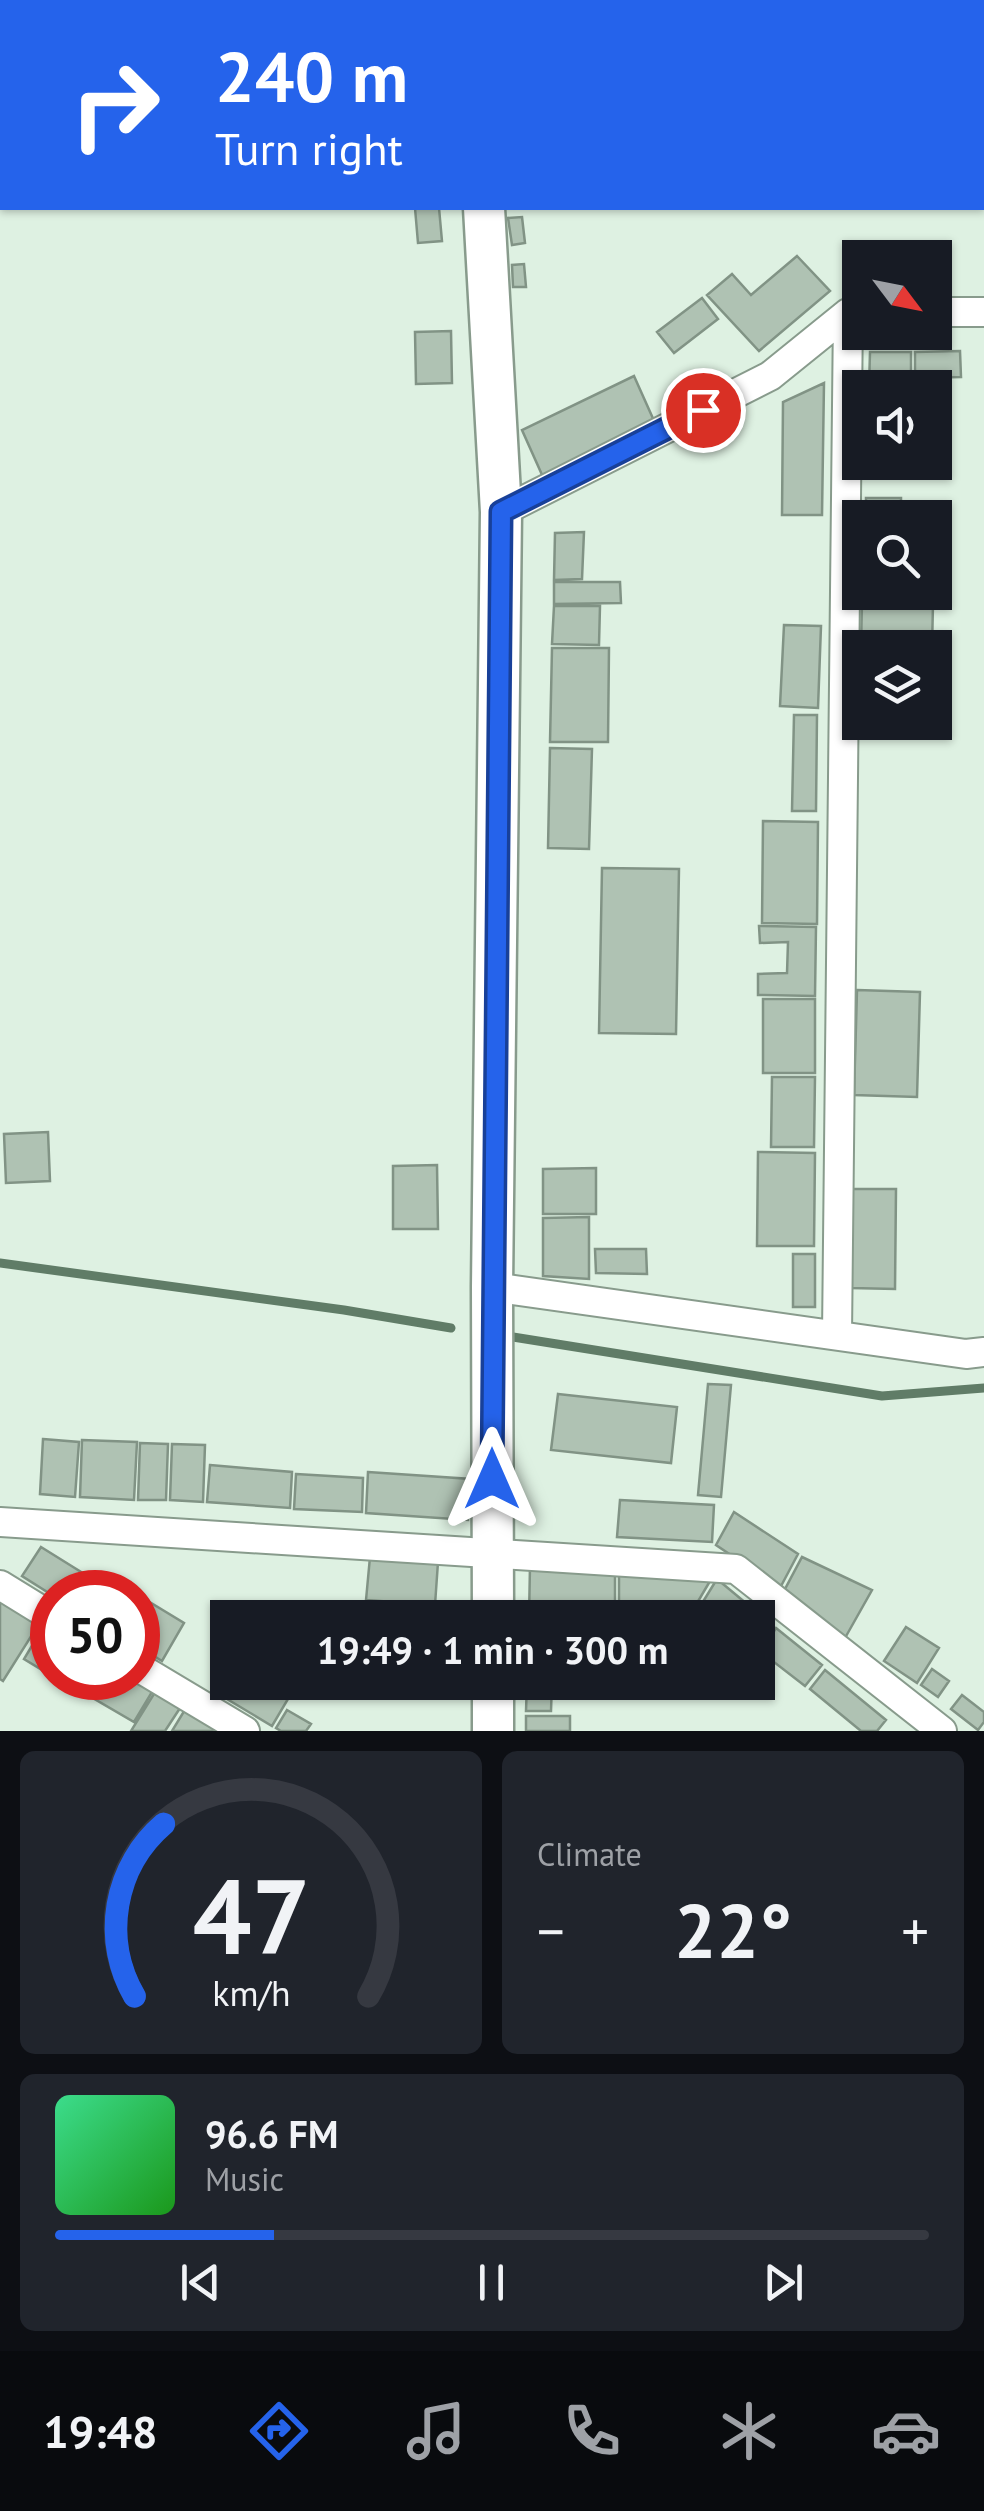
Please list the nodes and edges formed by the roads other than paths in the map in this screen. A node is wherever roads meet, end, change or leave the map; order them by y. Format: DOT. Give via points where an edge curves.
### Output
graph roads {
  1 [pos="484,210"];
  2 [pos="952,312"];
  3 [pos="984,312"];
  4 [pos="842,322"];
  5 [pos="853,350"];
  6 [pos="501,512"];
  7 [pos="492,1288"];
  8 [pos="837,1335"];
  9 [pos="984,1352"];
  10 [pos="0,1522"];
  11 [pos="493,1556"];
  12 [pos="0,1585"];
  13 [pos="493,1600"];
  14 [pos="30,1603"];
  15 [pos="160,1680"];
  16 [pos="493,1700"];
  17 [pos="245,1731"];
  18 [pos="493,1731"];
  19 [pos="942,1731"];
  1 -- 6 [label="main road"];
  2 -- 3 [label="street"];
  4 -- 6 [label="street" via="770,376"];
  5 -- 8 [label="street"];
  6 -- 7 [label="main road"];
  7 -- 8 [label="street"];
  7 -- 11 [label="main road"];
  8 -- 9 [label="street"];
  10 -- 11 [label="street"];
  11 -- 13 [label="main road"];
  11 -- 19 [label="street" via="736,1569"];
  12 -- 14 [label="street"];
  15 -- 17 [label="street"];
  16 -- 18 [label="main road"];
}
